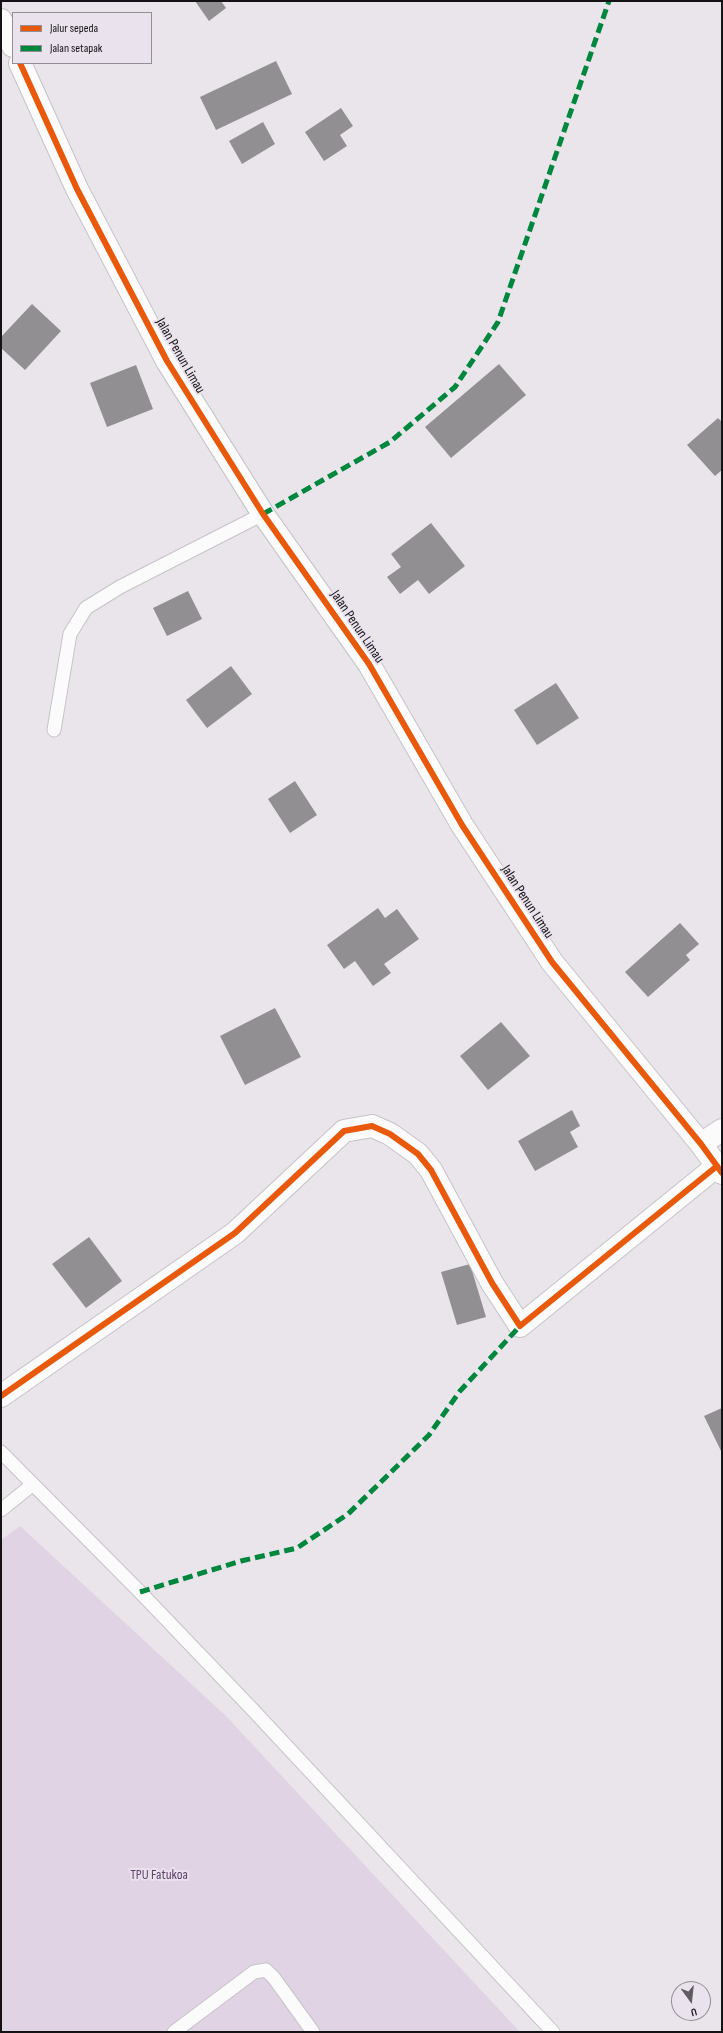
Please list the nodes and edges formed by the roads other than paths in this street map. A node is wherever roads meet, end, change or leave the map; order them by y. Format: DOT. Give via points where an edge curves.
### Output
graph roads {
  1 [pos="1,20"];
  2 [pos="12,44"];
  3 [pos="20,64"];
  4 [pos="263,514"];
  5 [pos="54,730"];
  6 [pos="722,1130"];
  7 [pos="701,1144"];
  8 [pos="719,1170"];
  9 [pos="1,1396"];
  10 [pos="1,1452"];
  11 [pos="32,1485"];
  12 [pos="1,1510"];
  13 [pos="174,2032"];
  14 [pos="313,2032"];
  15 [pos="553,2032"];
  1 -- 2 [label="street"];
  3 -- 4 [label="street, Jalan Penun Limau" via="77,189 167,361"];
  4 -- 5 [label="lane" via="120,587 86,608 70,634"];
  4 -- 7 [label="street, Jalan Penun Limau" via="369,664 462,825 552,962"];
  6 -- 7 [label="street"];
  7 -- 8 [label="street, Jalan Penun Limau"];
  8 -- 9 [label="street" via="520,1326 492,1283 431,1170 418,1154 390,1134 372,1126 344,1131 235,1232"];
  10 -- 11 [label="lane"];
  11 -- 12 [label="lane"];
  11 -- 15 [label="lane" via="140,1592 252,1709"];
  13 -- 14 [label="lane" via="254,1972 266,1970"];
}
